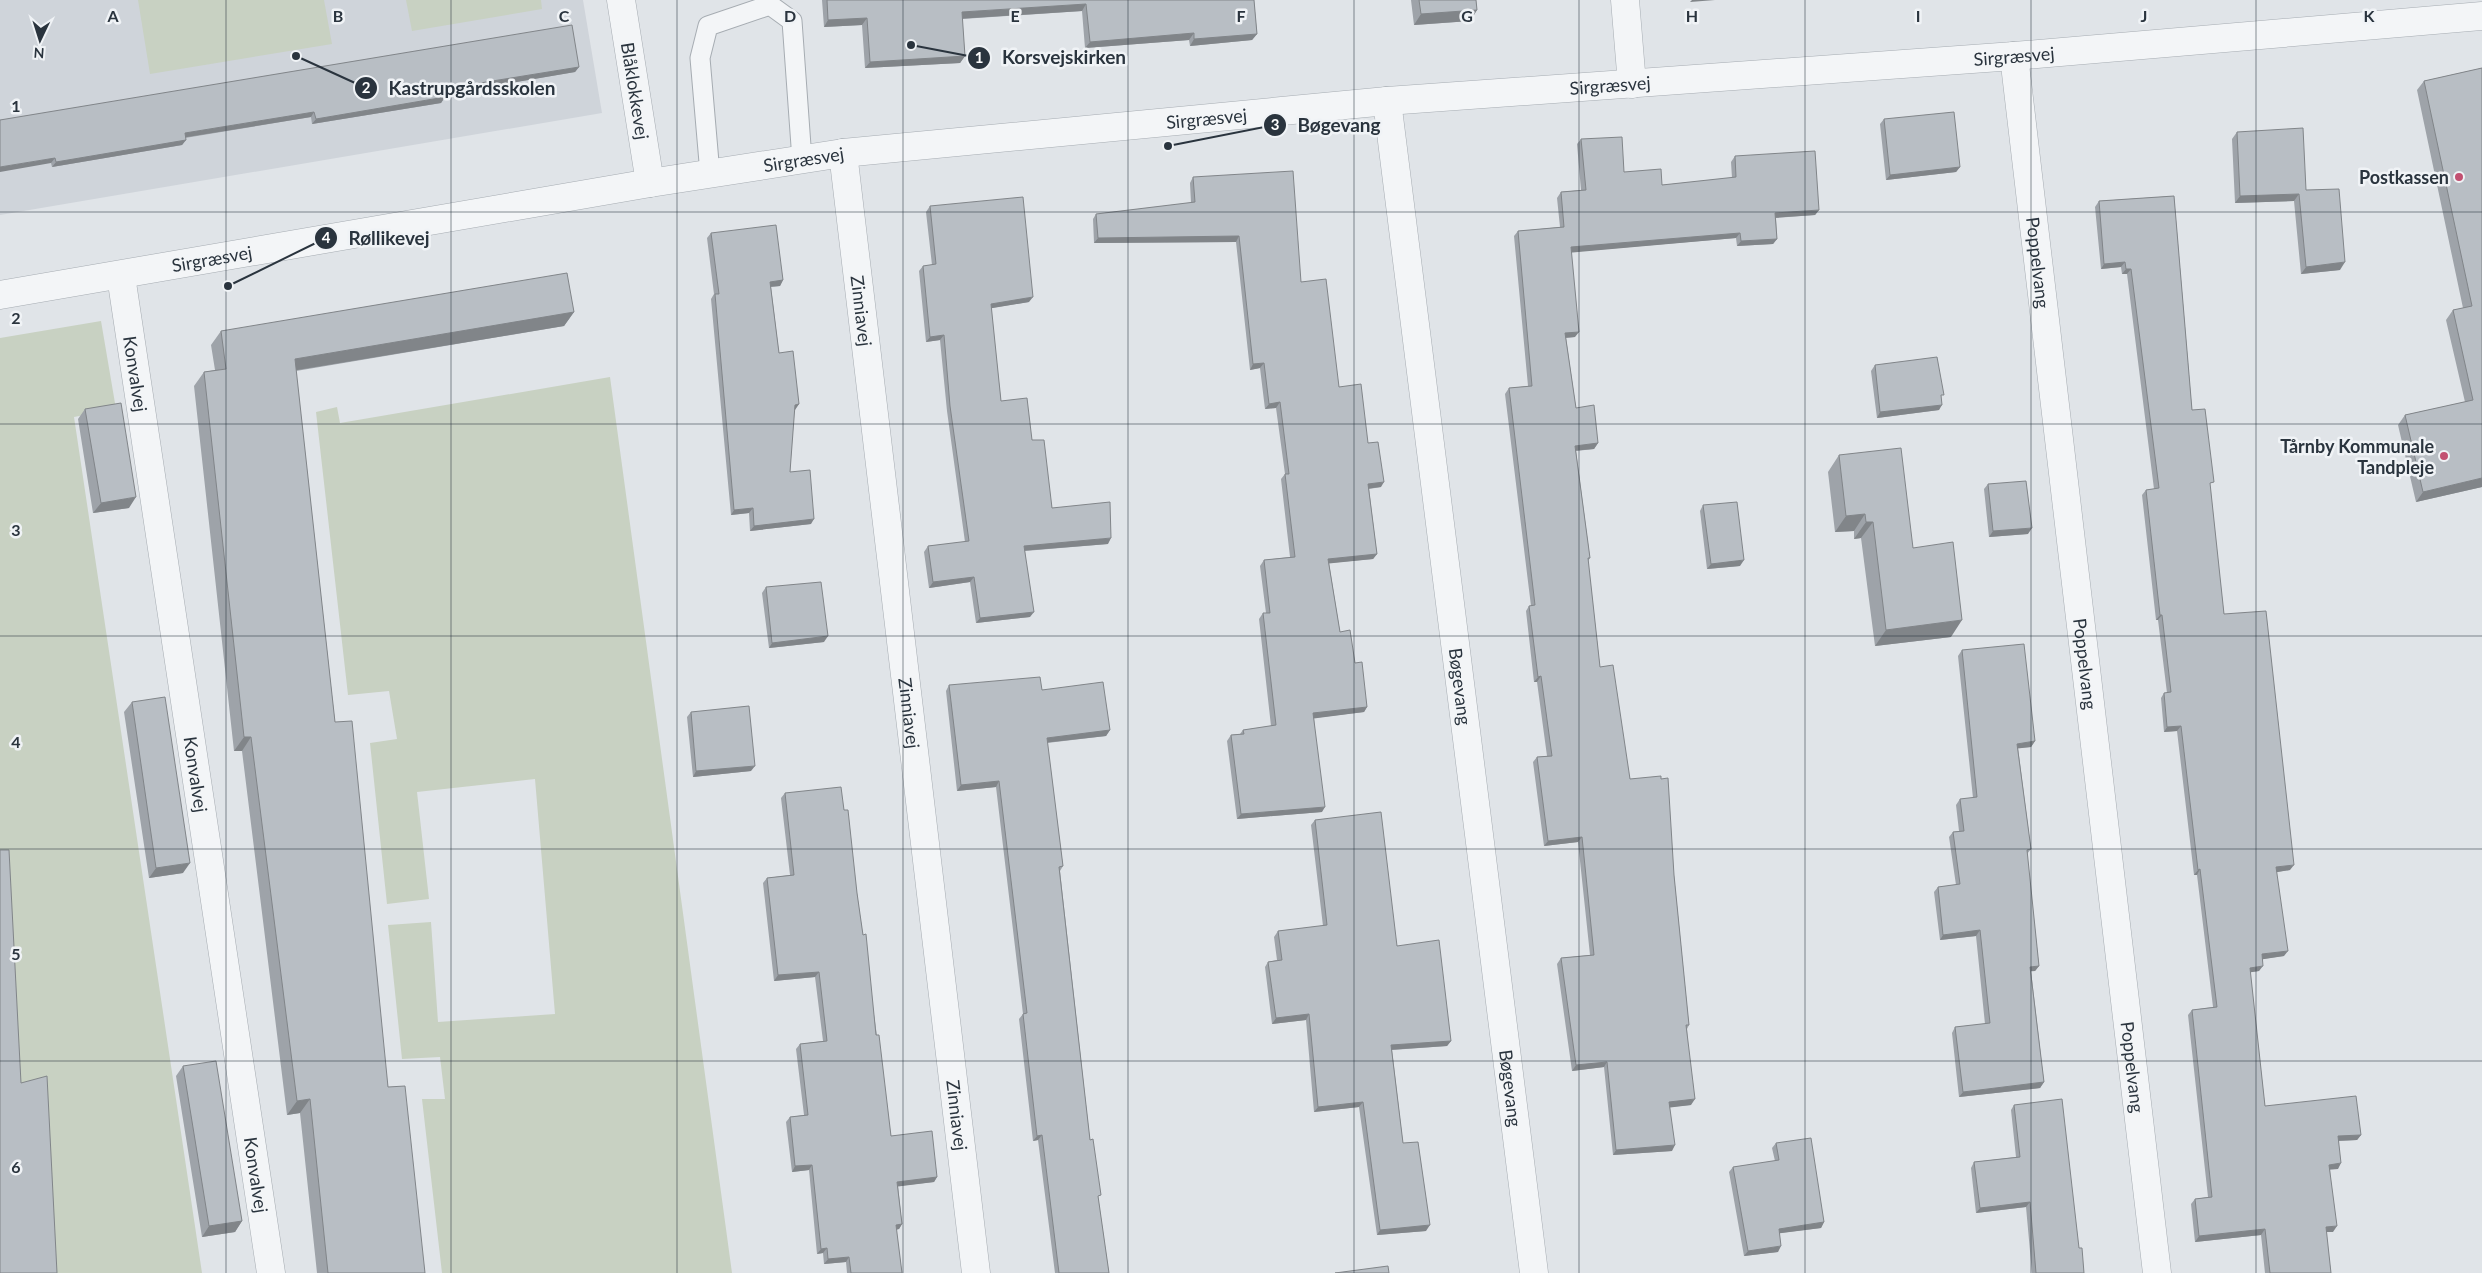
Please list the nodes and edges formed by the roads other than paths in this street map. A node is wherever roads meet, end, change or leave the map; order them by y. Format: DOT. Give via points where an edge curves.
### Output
graph roads {
  1 [pos="621,0"];
  2 [pos="1625,0"];
  3 [pos="2482,16"];
  4 [pos="2014,56"];
  5 [pos="1632,84"];
  6 [pos="1387,101"];
  7 [pos="843,153"];
  8 [pos="802,160"];
  9 [pos="710,174"];
  10 [pos="650,183"];
  11 [pos="121,276"];
  12 [pos="0,296"];
  13 [pos="272,1273"];
  14 [pos="976,1273"];
  15 [pos="1534,1273"];
  16 [pos="2157,1273"];
  1 -- 10 [label="street, Blåklokkevej"];
  2 -- 5 [label="street"];
  3 -- 4 [label="street, Sirgræsvej"];
  4 -- 5 [label="street, Sirgræsvej"];
  4 -- 16 [label="street, Poppelvang"];
  5 -- 6 [label="street, Sirgræsvej"];
  6 -- 7 [label="street, Sirgræsvej"];
  6 -- 15 [label="street, Bøgevang"];
  7 -- 8 [label="street, Sirgræsvej"];
  7 -- 14 [label="street, Zinniavej"];
  8 -- 9 [label="street, Sirgræsvej"];
  8 -- 9 [label="lane" via="792,21 770,5 708,26 700,58"];
  9 -- 10 [label="street, Sirgræsvej"];
  10 -- 11 [label="street, Sirgræsvej"];
  11 -- 12 [label="street, Sirgræsvej"];
  11 -- 13 [label="street, Konvalvej"];
}
